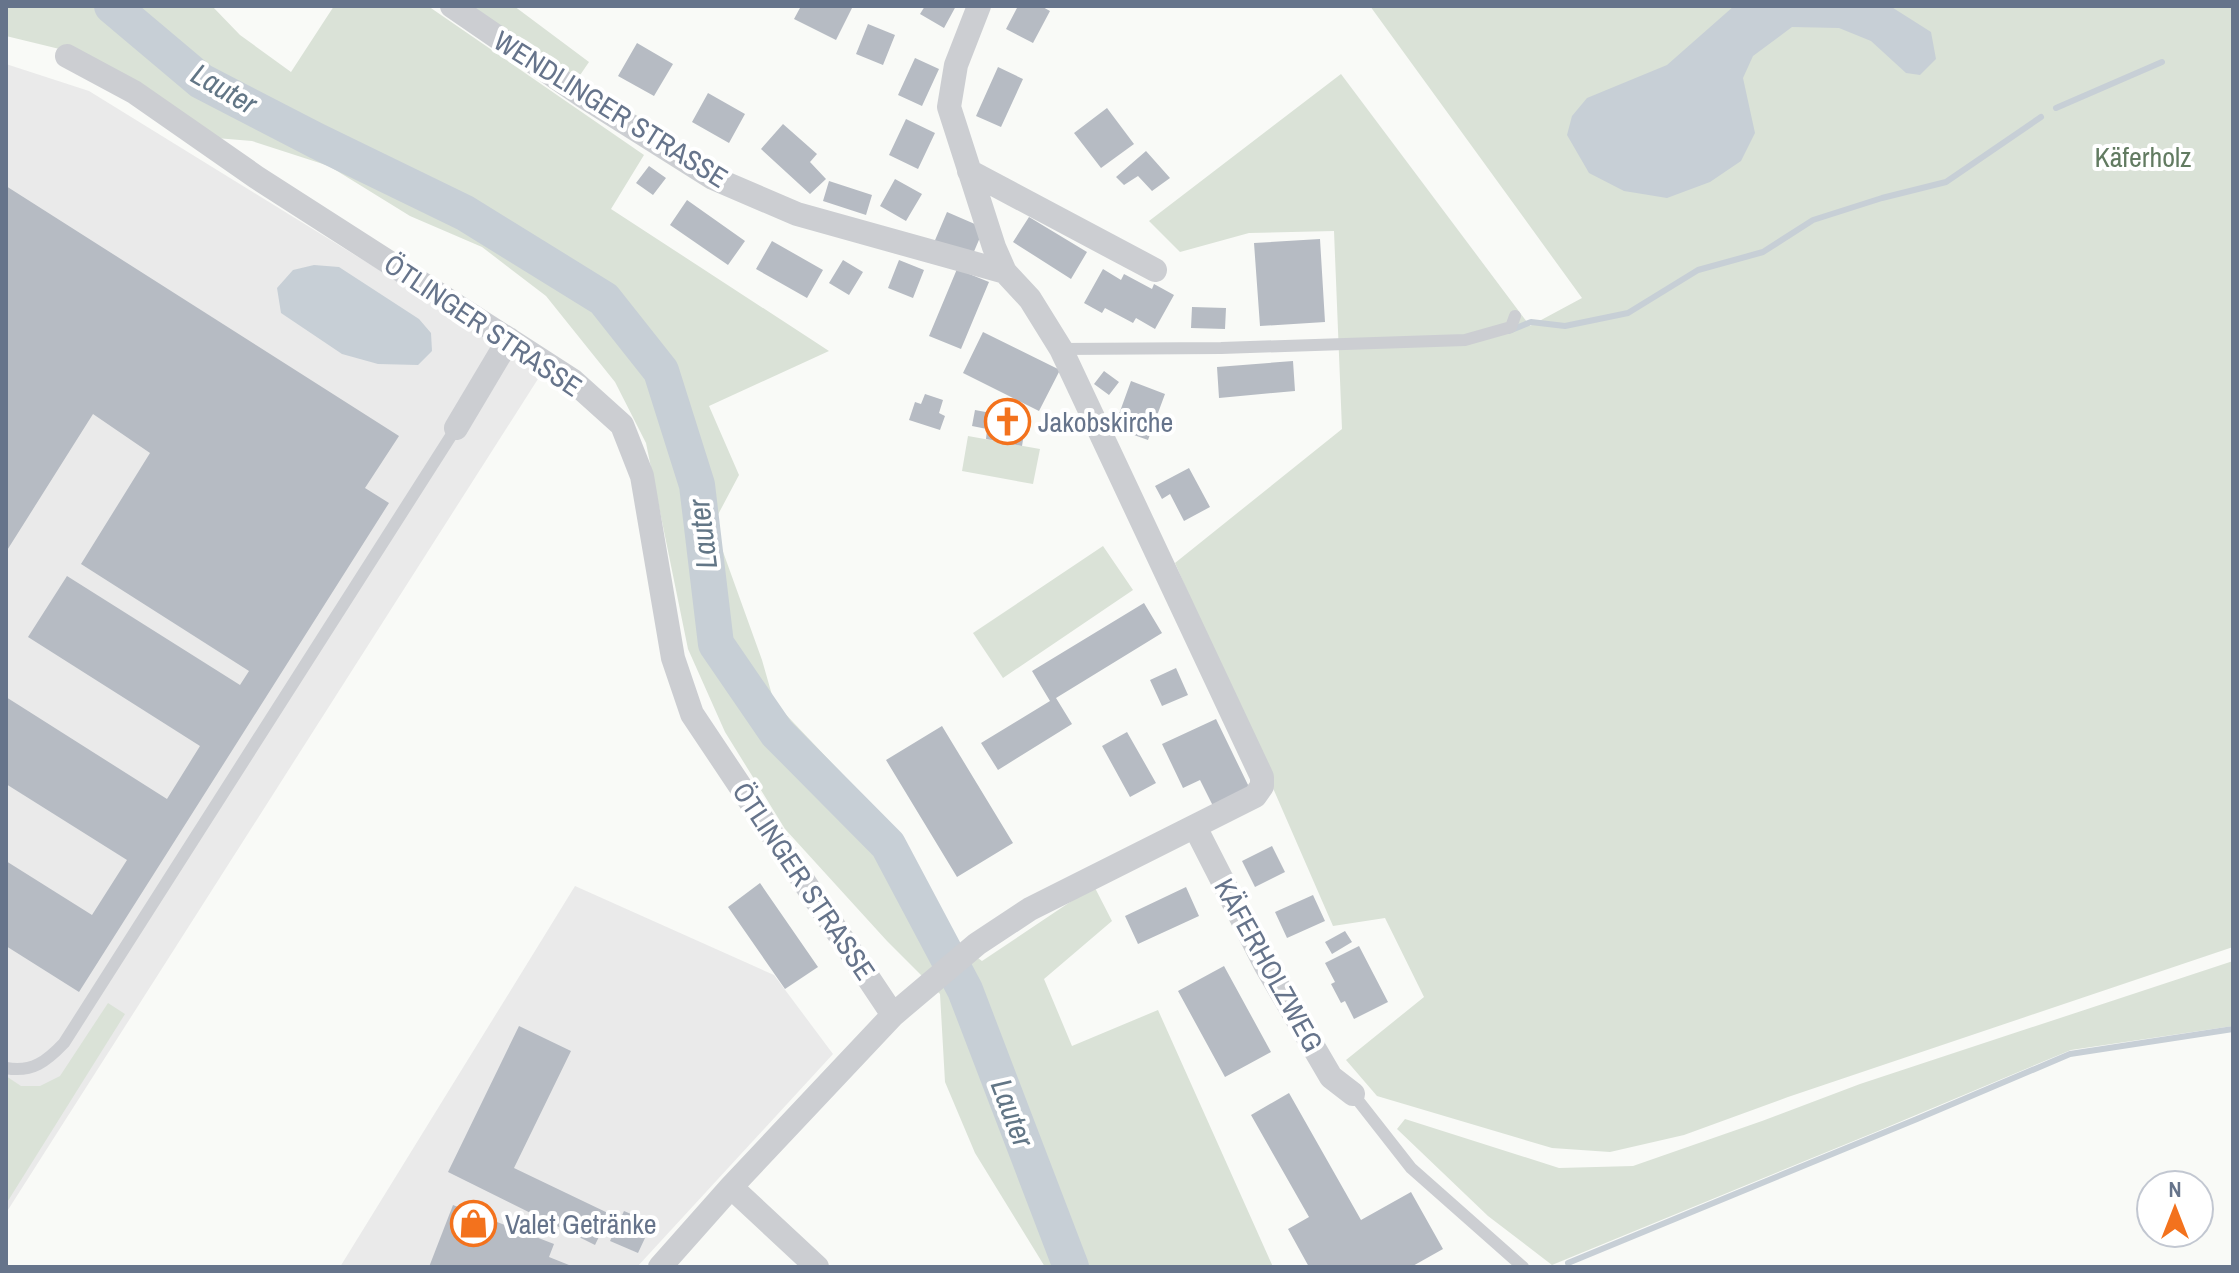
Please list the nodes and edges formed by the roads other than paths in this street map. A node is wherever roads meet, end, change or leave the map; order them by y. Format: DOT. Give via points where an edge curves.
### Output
graph roads {
  1 [pos="452,6"];
  2 [pos="979,6"];
  3 [pos="67,56"];
  4 [pos="969,171"];
  5 [pos="1155,270"];
  6 [pos="1005,272"];
  7 [pos="1515,316"];
  8 [pos="509,339"];
  9 [pos="1061,349"];
  10 [pos="456,428"];
  11 [pos="1195,827"];
  12 [pos="893,1015"];
  13 [pos="6,1068"];
  14 [pos="1353,1094"];
  15 [pos="731,1187"];
  16 [pos="660,1267"];
  17 [pos="817,1267"];
  18 [pos="1523,1267"];
  1 -- 6 [label="street, WENDLINGER STRASSE" via="713,178 797,214"];
  2 -- 4 [label="street" via="956,65 949,107"];
  3 -- 8 [label="street, ÖTLINGER STRASSE" via="134,92"];
  4 -- 5 [label="street"];
  4 -- 6 [label="street"];
  6 -- 9 [label="street" via="1030,299"];
  7 -- 9 [label="lane" via="1511,327 1465,340"];
  8 -- 10 [label="street"];
  8 -- 12 [label="street, ÖTLINGER STRASSE" via="572,380 622,425 642,476 673,658 692,714"];
  9 -- 11 [label="street" via="1262,777 1255,796"];
  10 -- 13 [label="lane" via="64,1043 49,1060 33,1067"];
  11 -- 12 [label="street" via="1030,909 977,944"];
  11 -- 14 [label="street, KÄFERHOLZWEG" via="1266,966 1331,1077"];
  12 -- 15 [label="street"];
  14 -- 18 [label="lane" via="1411,1168"];
  15 -- 16 [label="street"];
  15 -- 17 [label="street"];
}
